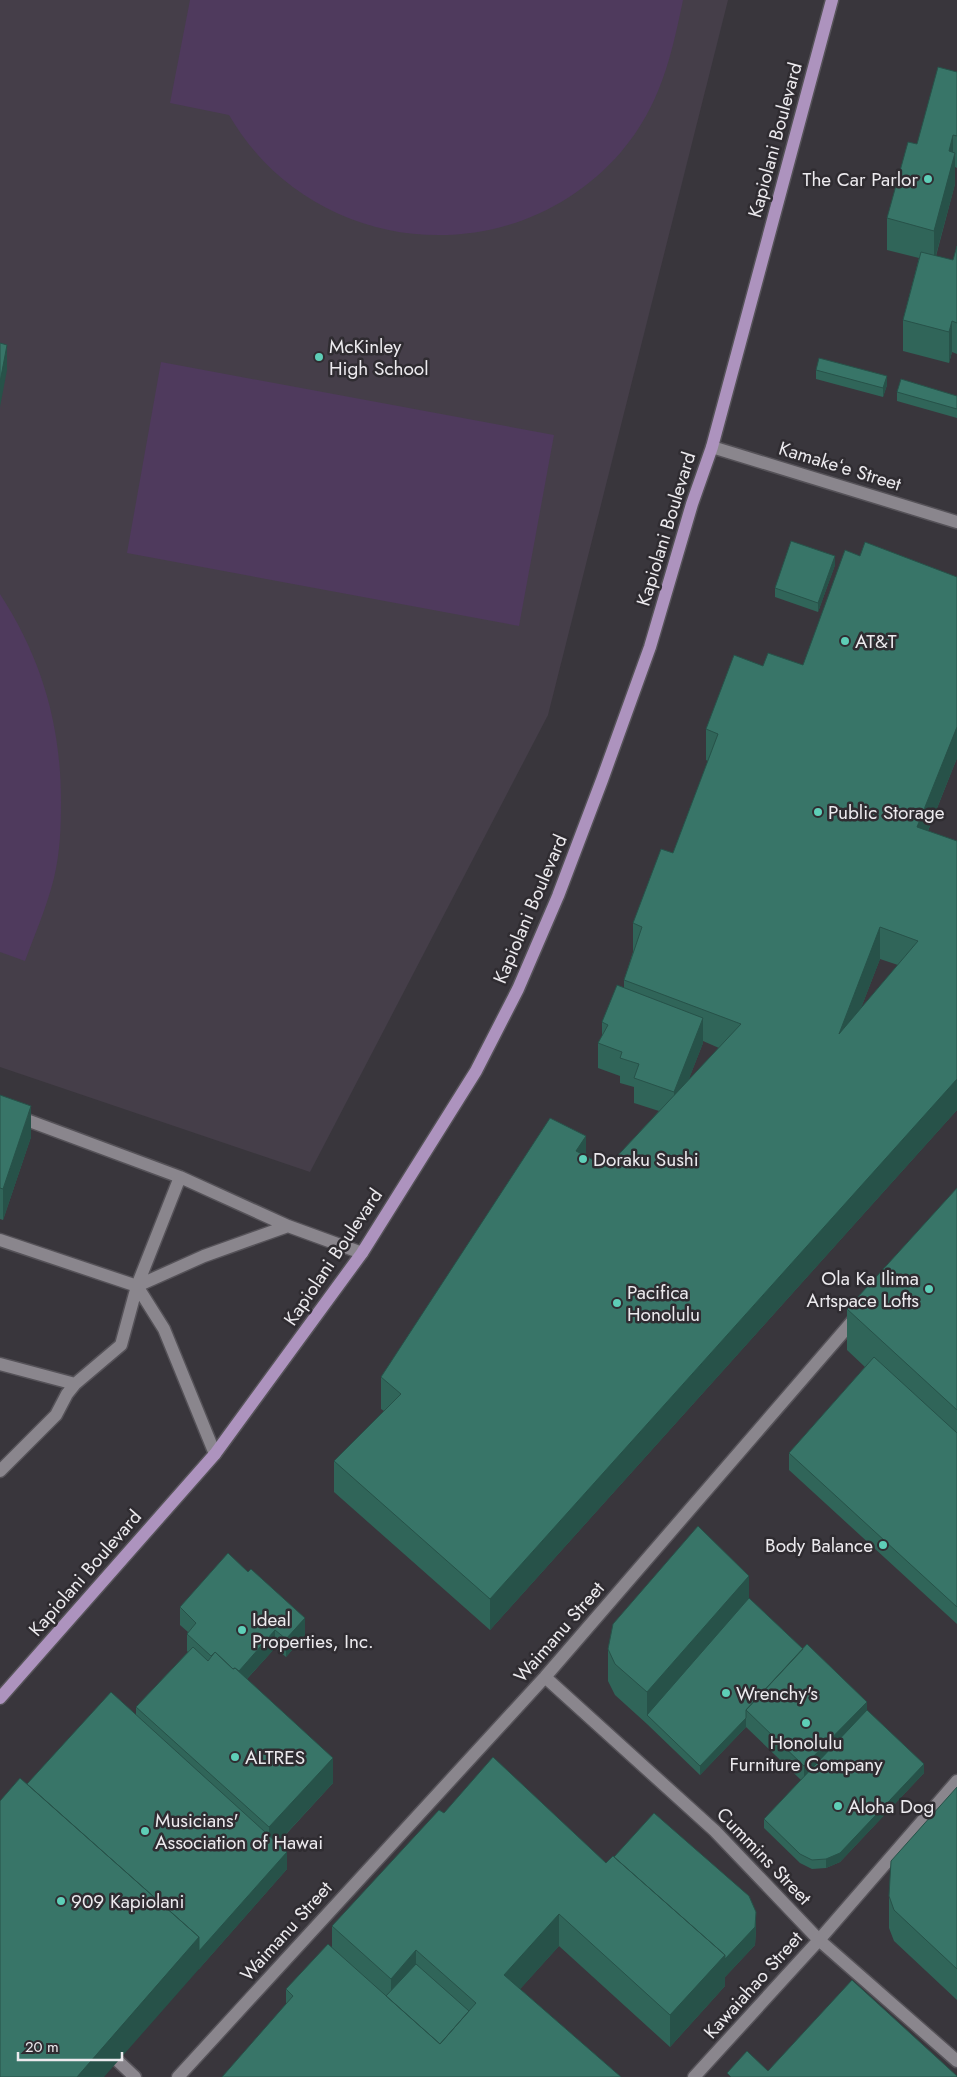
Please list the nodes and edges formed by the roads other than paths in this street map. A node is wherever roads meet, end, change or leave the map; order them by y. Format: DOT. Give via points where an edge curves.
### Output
graph roads {
  1 [pos="832,0"];
  2 [pos="712,448"];
  3 [pos="957,522"];
  4 [pos="0,1110"];
  5 [pos="180,1177"];
  6 [pos="288,1226"];
  7 [pos="0,1240"];
  8 [pos="362,1253"];
  9 [pos="137,1286"];
  10 [pos="864,1309"];
  11 [pos="0,1364"];
  12 [pos="75,1384"];
  13 [pos="215,1454"];
  14 [pos="0,1470"];
  15 [pos="545,1677"];
  16 [pos="0,1698"];
  17 [pos="957,1781"];
  18 [pos="819,1940"];
  19 [pos="118,2061"];
  20 [pos="957,2061"];
  21 [pos="135,2077"];
  22 [pos="178,2077"];
  23 [pos="694,2077"];
  1 -- 2 [label="main road, Kapiolani Boulevard"];
  2 -- 3 [label="street, Kamakeʻe Street"];
  2 -- 8 [label="main road, Kapiolani Boulevard" via="650,647 558,896 518,988 476,1071"];
  4 -- 5 [label="street"];
  5 -- 6 [label="street"];
  5 -- 9 [label="street"];
  6 -- 8 [label="street"];
  6 -- 9 [label="street" via="204,1256"];
  7 -- 9 [label="street"];
  8 -- 13 [label="main road, Kapiolani Boulevard"];
  9 -- 12 [label="street" via="122,1345"];
  9 -- 13 [label="street" via="164,1330"];
  10 -- 15 [label="street, Waimanu Street"];
  11 -- 12 [label="street"];
  12 -- 14 [label="street" via="56,1416"];
  13 -- 16 [label="main road, Kapiolani Boulevard"];
  15 -- 18 [label="street, Cummins Street" via="715,1831"];
  15 -- 22 [label="street, Waimanu Street"];
  17 -- 18 [label="street, Kawaiahao Street"];
  18 -- 20 [label="street, Cummins Street"];
  18 -- 23 [label="street, Kawaiahao Street"];
  19 -- 21 [label="street"];
}
